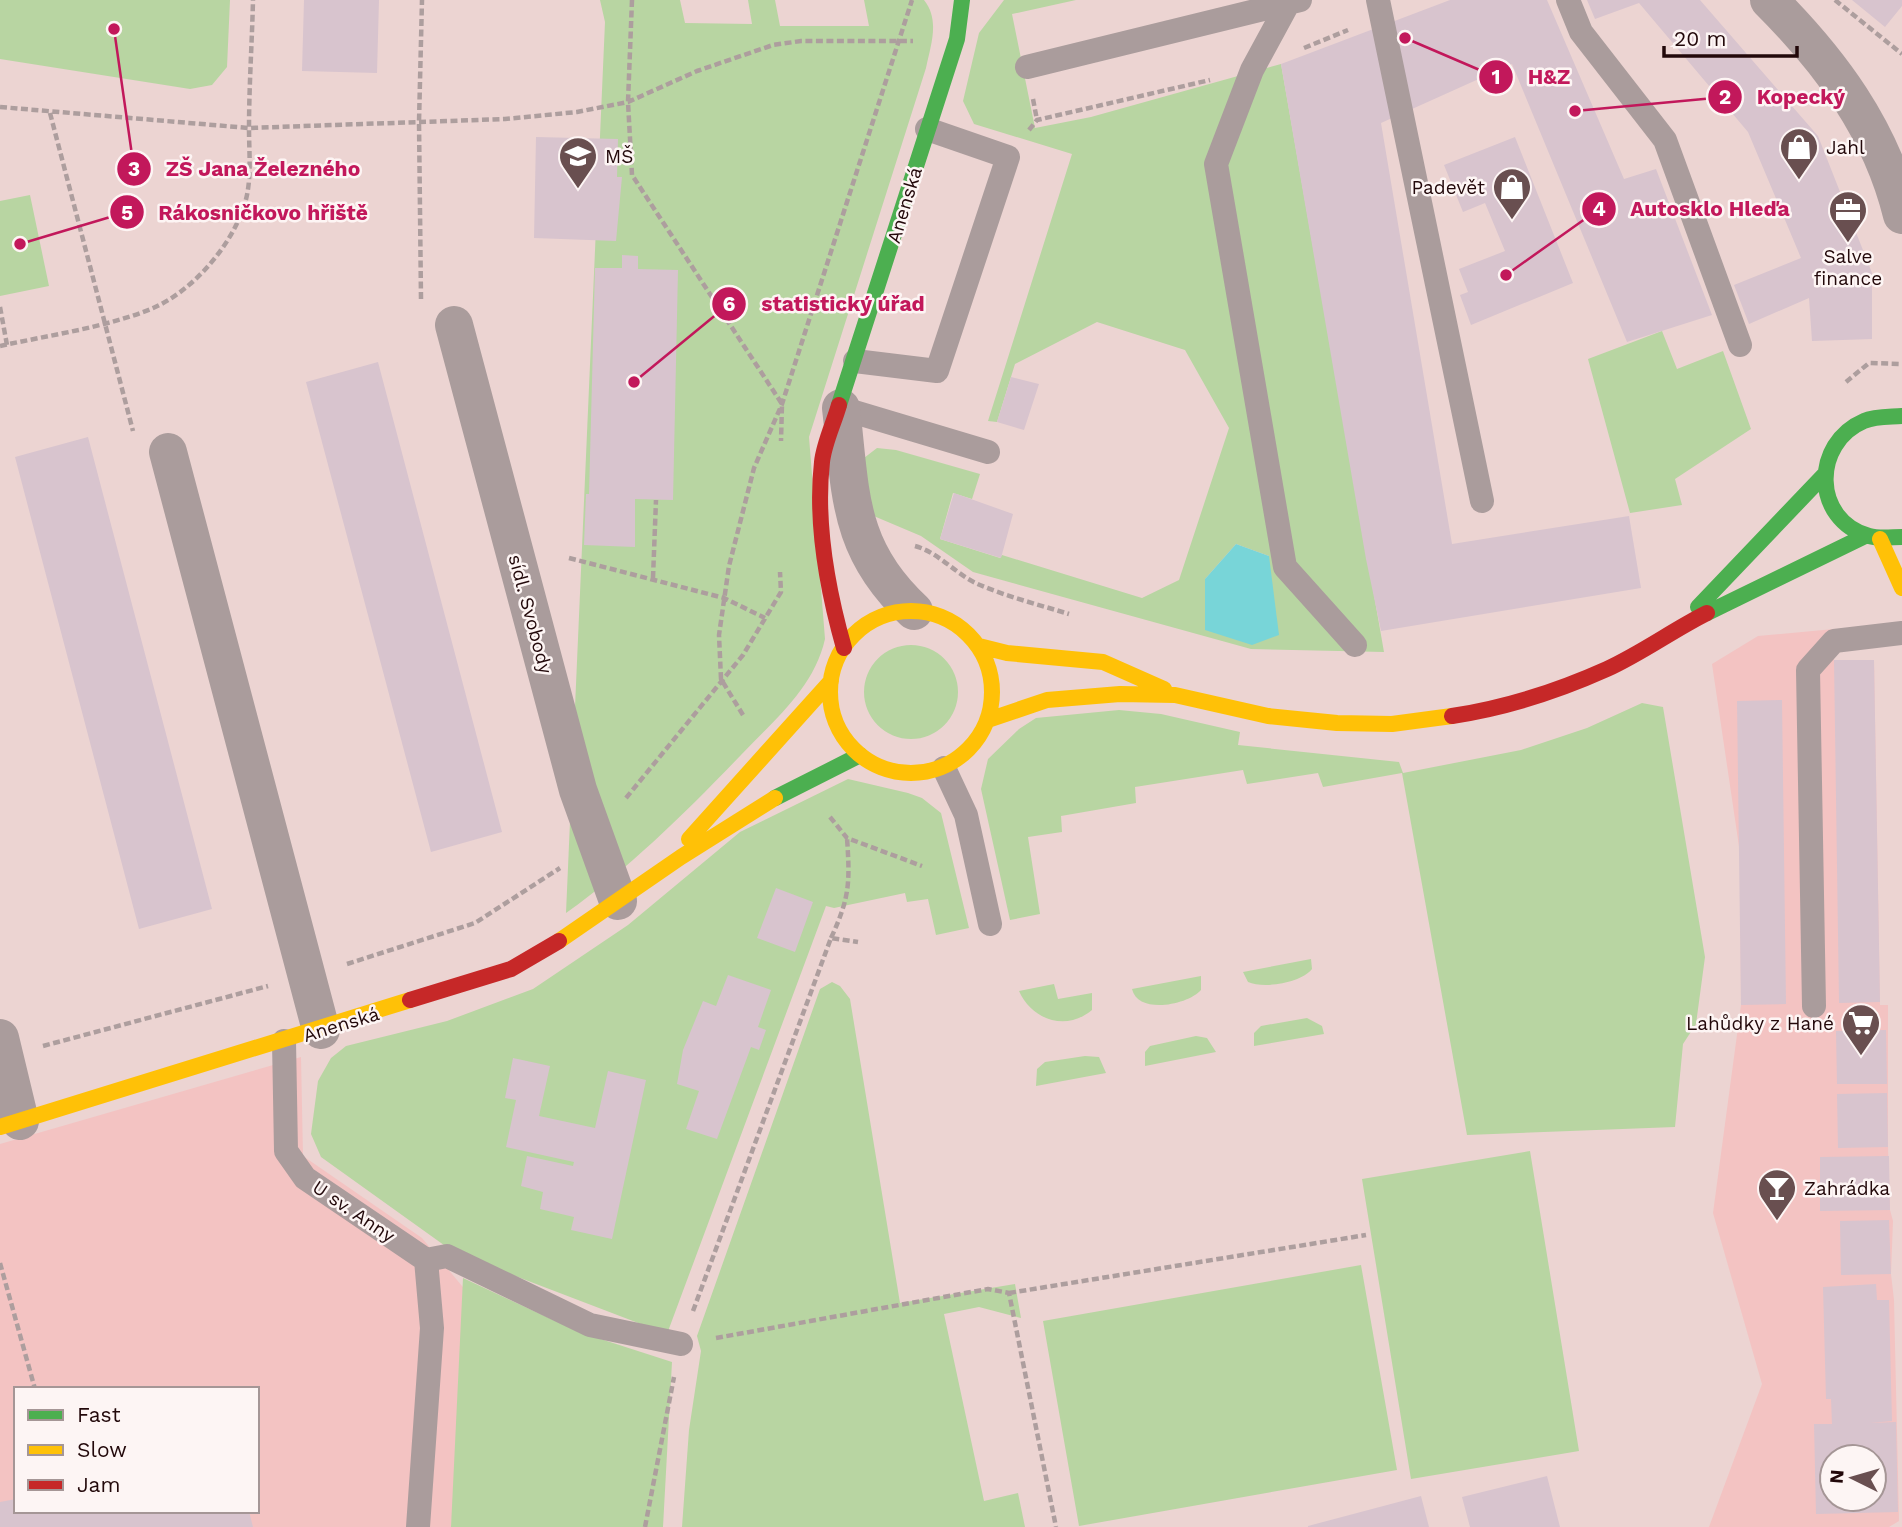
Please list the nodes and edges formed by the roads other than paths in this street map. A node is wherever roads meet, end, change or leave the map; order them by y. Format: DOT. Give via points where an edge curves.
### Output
graph roads {
  1 [pos="962,0"];
  2 [pos="1378,0"];
  3 [pos="1568,0"];
  4 [pos="1769,0"];
  5 [pos="1294,1"];
  6 [pos="1027,67"];
  7 [pos="927,129"];
  8 [pos="1902,215"];
  9 [pos="454,325"];
  10 [pos="1740,345"];
  11 [pos="856,361"];
  12 [pos="841,408"];
  13 [pos="1902,415"];
  14 [pos="168,452"];
  15 [pos="988,452"];
  16 [pos="1824,475"];
  17 [pos="1482,501"];
  18 [pos="1902,537"];
  19 [pos="1872,538"];
  20 [pos="1902,587"];
  21 [pos="914,611"];
  22 [pos="1680,626"];
  23 [pos="1902,633"];
  24 [pos="1355,645"];
  25 [pos="979,646"];
  26 [pos="844,648"];
  27 [pos="831,681"];
  28 [pos="1175,695"];
  29 [pos="988,720"];
  30 [pos="860,755"];
  31 [pos="944,768"];
  32 [pos="659,872"];
  33 [pos="618,901"];
  34 [pos="990,924"];
  35 [pos="1814,1006"];
  36 [pos="321,1030"];
  37 [pos="284,1041"];
  38 [pos="2,1047"];
  39 [pos="10,1124"];
  40 [pos="426,1260"];
  41 [pos="681,1344"];
  42 [pos="418,1527"];
  1 -- 7 [label="street, Anenská" via="957,39"];
  2 -- 17 [label="lane"];
  3 -- 10 [label="lane" via="1581,32 1665,140"];
  4 -- 8 [label="street" via="1813,46 1852,99 1881,153"];
  5 -- 6 [label="lane"];
  5 -- 24 [label="lane" via="1252,70 1216,164 1285,567"];
  7 -- 11 [label="street, Anenská"];
  7 -- 11 [label="lane" via="1008,157 937,371"];
  9 -- 33 [label="street, sídl. Svobody" via="578,790"];
  11 -- 12 [label="street, Anenská"];
  12 -- 15 [label="lane"];
  12 -- 21 [label="street, Anenská" via="854,513 863,545 887,583"];
  12 -- 26 [label="street, Anenská" via="822,459 819,514 822,560"];
  13 -- 16 [label="street" via="1860,419 1846,429 1834,442"];
  14 -- 36 [label="street"];
  16 -- 19 [label="street" via="1834,512"];
  16 -- 22 [label="street"];
  18 -- 19 [label="street"];
  19 -- 20 [label="street"];
  19 -- 22 [label="street"];
  21 -- 25 [label="street, Anenská" via="951,621"];
  21 -- 26 [label="street, Anenská" via="879,617"];
  22 -- 28 [label="street" via="1578,681 1519,702 1443,719 1392,724 1317,722 1248,713"];
  23 -- 35 [label="lane" via="1834,640 1808,670"];
  25 -- 28 [label="street" via="1103,662"];
  25 -- 29 [label="street, Anenská" via="993,689"];
  26 -- 27 [label="street, Anenská"];
  27 -- 30 [label="street, Anenská" via="833,716"];
  27 -- 32 [label="street, Anenská"];
  28 -- 29 [label="street" via="1067,696"];
  29 -- 31 [label="street, Anenská" via="969,750"];
  30 -- 31 [label="street, Anenská" via="880,768 903,773"];
  30 -- 32 [label="street, Anenská" via="803,782"];
  31 -- 34 [label="lane" via="965,815"];
  32 -- 33 [label="street, Anenská"];
  33 -- 36 [label="street, Anenská" via="511,969"];
  36 -- 37 [label="street, Anenská"];
  37 -- 39 [label="street, Anenská"];
  37 -- 40 [label="lane, U sv. Anny" via="286,1151 305,1178"];
  38 -- 39 [label="street"];
  40 -- 41 [label="lane" via="447,1256 590,1325"];
  40 -- 42 [label="lane" via="432,1328"];
}
